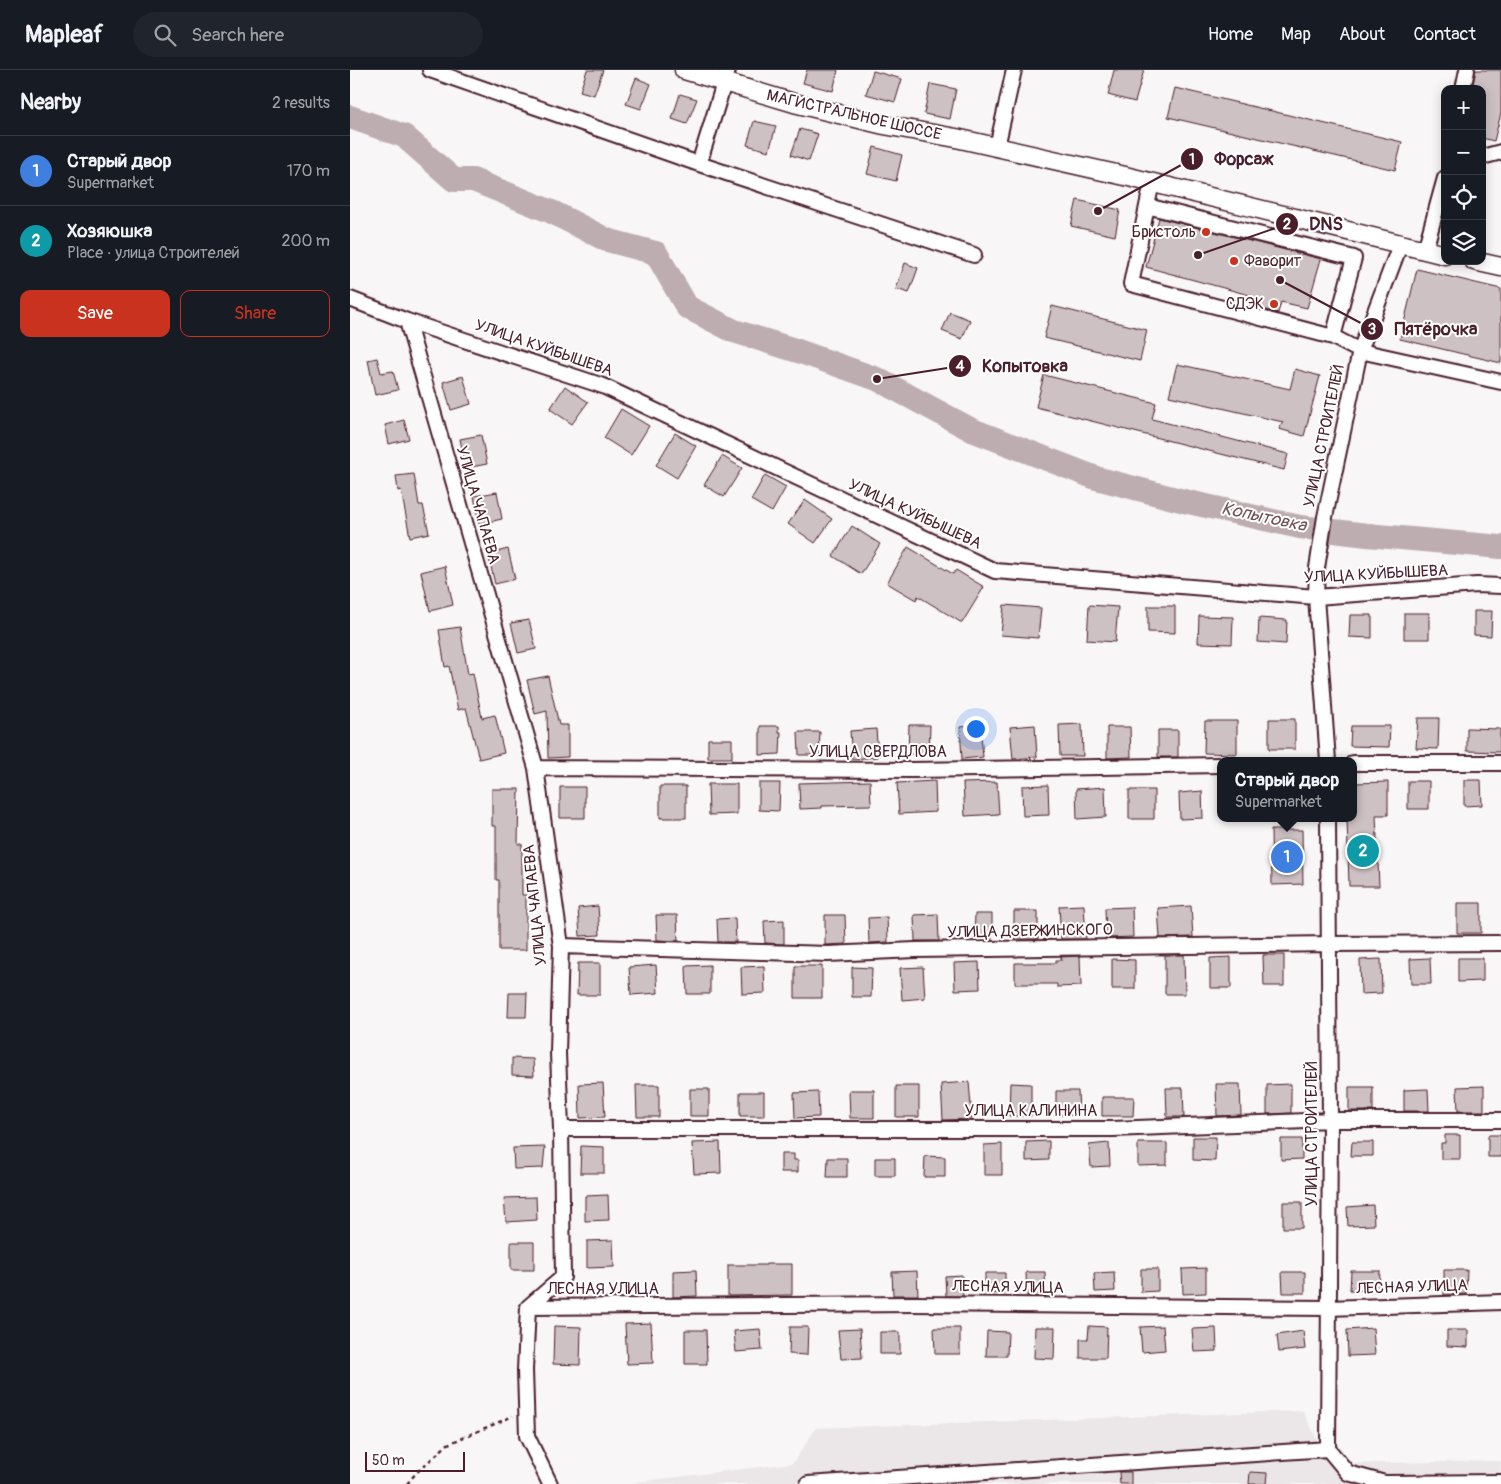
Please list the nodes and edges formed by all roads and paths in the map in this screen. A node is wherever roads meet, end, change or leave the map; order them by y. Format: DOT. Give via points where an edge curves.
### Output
graph roads {
  1 [pos="430,70"];
  2 [pos="684,70"];
  3 [pos="1014,70"];
  4 [pos="1467,70"];
  5 [pos="726,76"];
  6 [pos="1464,85"];
  7 [pos="997,147"];
  8 [pos="1500,150"];
  9 [pos="1486,156"];
  10 [pos="699,164"];
  11 [pos="1152,182"];
  12 [pos="1441,192"];
  13 [pos="1147,206"];
  14 [pos="1400,245"];
  15 [pos="1424,250"];
  16 [pos="1441,254"];
  17 [pos="974,255"];
  18 [pos="1486,264"];
  19 [pos="1501,267"];
  20 [pos="350,299"];
  21 [pos="407,321"];
  22 [pos="1333,337"];
  23 [pos="1360,351"];
  24 [pos="1501,382"];
  25 [pos="1501,586"];
  26 [pos="1316,597"];
  27 [pos="1328,757"];
  28 [pos="1357,763"];
  29 [pos="1501,763"];
  30 [pos="1217,765"];
  31 [pos="536,768"];
  32 [pos="1328,822"];
  33 [pos="1501,943"];
  34 [pos="1328,944"];
  35 [pos="561,946"];
  36 [pos="1330,1120"];
  37 [pos="1501,1120"];
  38 [pos="561,1129"];
  39 [pos="1494,1302"];
  40 [pos="528,1307"];
  41 [pos="1328,1308"];
  42 [pos="526,1411"];
  43 [pos="1328,1449"];
  44 [pos="1501,1482"];
  45 [pos="1475,1483"];
  46 [pos="407,1484"];
  47 [pos="550,1484"];
  48 [pos="808,1484"];
  1 -- 10 [label="street"];
  2 -- 5 [label="main road, МАГИСТРАЛЬНОЕ ШОССЕ"];
  3 -- 7 [label="street"];
  4 -- 6 [label="street"];
  5 -- 7 [label="main road, МАГИСТРАЛЬНОЕ ШОССЕ" via="794,103"];
  5 -- 10 [label="street"];
  7 -- 11 [label="main road, МАГИСТРАЛЬНОЕ ШОССЕ"];
  8 -- 9 [label="street"];
  10 -- 17 [label="street"];
  11 -- 13 [label="street"];
  11 -- 14 [label="main road, МАГИСТРАЛЬНОЕ ШОССЕ"];
  12 -- 15 [label="street"];
  13 -- 22 [label="street" via="1131,284"];
  13 -- 22 [label="street" via="1354,258"];
  14 -- 15 [label="main road, МАГИСТРАЛЬНОЕ ШОССЕ"];
  14 -- 23 [label="street, УЛИЦА СТРОИТЕЛЕЙ"];
  15 -- 16 [label="main road, МАГИСТРАЛЬНОЕ ШОССЕ"];
  18 -- 19 [label="main road"];
  20 -- 21 [label="street, УЛИЦА КУЙБЫШЕВА"];
  21 -- 26 [label="street, УЛИЦА КУЙБЫШЕВА" via="603,386 995,571"];
  21 -- 31 [label="street, УЛИЦА ЧАПАЕВА"];
  22 -- 23 [label="street"];
  23 -- 24 [label="street"];
  23 -- 26 [label="street, УЛИЦА СТРОИТЕЛЕЙ" via="1325,517"];
  25 -- 26 [label="street, УЛИЦА КУЙБЫШЕВА"];
  26 -- 27 [label="street, УЛИЦА СТРОИТЕЛЕЙ"];
  28 -- 29 [label="street"];
  30 -- 31 [label="street, УЛИЦА СВЕРДЛОВА" via="913,770"];
  31 -- 35 [label="street, УЛИЦА ЧАПАЕВА"];
  32 -- 34 [label="street, УЛИЦА СТРОИТЕЛЕЙ"];
  33 -- 34 [label="street, УЛИЦА ДЗЕРЖИНСКОГО"];
  34 -- 35 [label="street, УЛИЦА ДЗЕРЖИНСКОГО" via="828,954"];
  34 -- 36 [label="street, УЛИЦА СТРОИТЕЛЕЙ"];
  35 -- 38 [label="street, УЛИЦА ЧАПАЕВА" via="558,1053"];
  36 -- 37 [label="street, УЛИЦА КАЛИНИНА"];
  36 -- 38 [label="street, УЛИЦА КАЛИНИНА" via="1113,1129"];
  36 -- 41 [label="street, УЛИЦА СТРОИТЕЛЕЙ"];
  38 -- 40 [label="street, УЛИЦА ЧАПАЕВА" via="563,1277"];
  39 -- 41 [label="street, ЛЕСНАЯ УЛИЦА"];
  40 -- 41 [label="street, ЛЕСНАЯ УЛИЦА" via="913,1304"];
  40 -- 42 [label="street"];
  41 -- 43 [label="street, УЛИЦА СТРОИТЕЛЕЙ"];
  42 -- 46 [label="path" via="448,1444"];
  42 -- 47 [label="street" via="527,1436"];
  43 -- 45 [label="street" via="1348,1473 1385,1483"];
  43 -- 48 [label="street"];
  44 -- 45 [label="street"];
}
